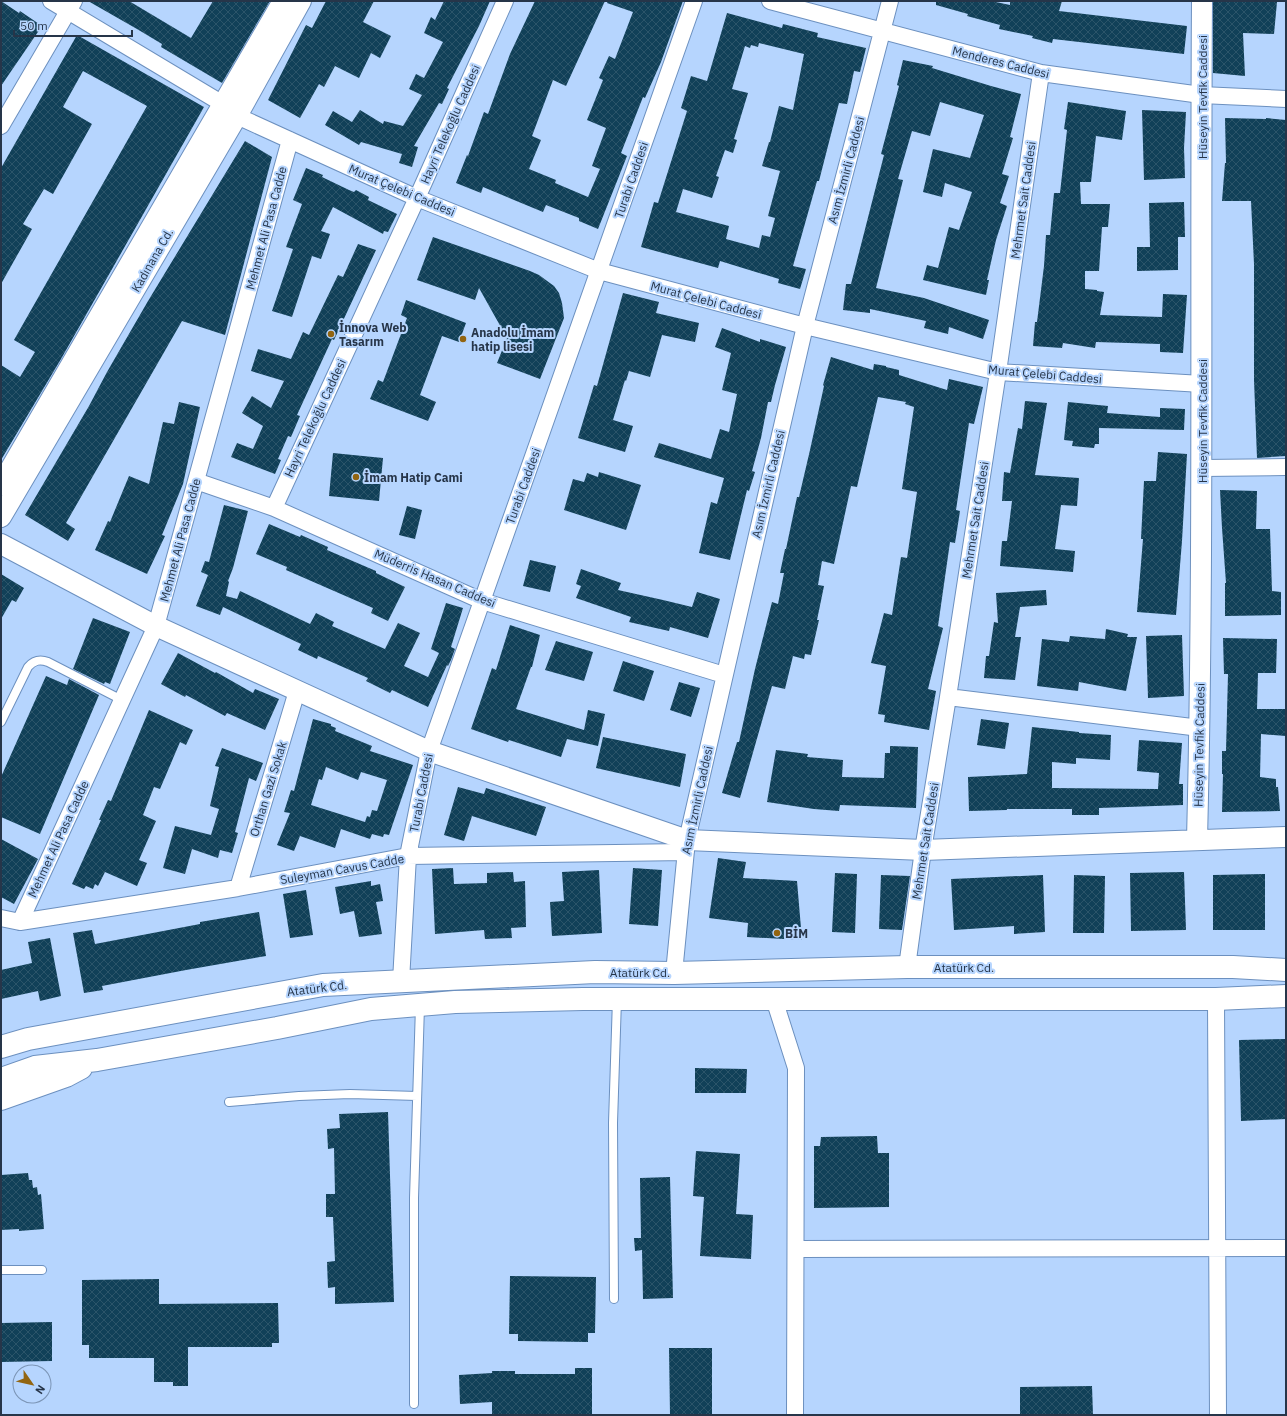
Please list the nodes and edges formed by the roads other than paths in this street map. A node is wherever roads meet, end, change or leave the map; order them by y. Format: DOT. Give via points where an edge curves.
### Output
graph roads {
  1 [pos="50,1"];
  2 [pos="283,1"];
  3 [pos="301,1"];
  4 [pos="505,1"];
  5 [pos="694,1"];
  6 [pos="770,1"];
  7 [pos="890,1"];
  8 [pos="1202,1"];
  9 [pos="71,6"];
  10 [pos="883,30"];
  11 [pos="1041,73"];
  12 [pos="1202,95"];
  13 [pos="1286,99"];
  14 [pos="230,110"];
  15 [pos="1,126"];
  16 [pos="290,140"];
  17 [pos="417,198"];
  18 [pos="599,271"];
  19 [pos="805,326"];
  20 [pos="998,372"];
  21 [pos="1202,384"];
  22 [pos="1286,467"];
  23 [pos="1202,468"];
  24 [pos="196,481"];
  25 [pos="1,485"];
  26 [pos="274,508"];
  27 [pos="1,517"];
  28 [pos="1,544"];
  29 [pos="482,601"];
  30 [pos="156,626"];
  31 [pos="724,675"];
  32 [pos="297,691"];
  33 [pos="948,697"];
  34 [pos="122,700"];
  35 [pos="1,722"];
  36 [pos="1200,728"];
  37 [pos="429,751"];
  38 [pos="1286,837"];
  39 [pos="1197,840"];
  40 [pos="686,846"];
  41 [pos="923,850"];
  42 [pos="408,856"];
  43 [pos="238,888"];
  44 [pos="1,918"];
  45 [pos="20,922"];
  46 [pos="1286,966"];
  47 [pos="907,967"];
  48 [pos="1233,967"];
  49 [pos="1286,970"];
  50 [pos="674,973"];
  51 [pos="401,981"];
  52 [pos="1286,996"];
  53 [pos="617,999"];
  54 [pos="774,999"];
  55 [pos="1221,999"];
  56 [pos="1286,1003"];
  57 [pos="420,1005"];
  58 [pos="86,1029"];
  59 [pos="1,1047"];
  60 [pos="97,1060"];
  61 [pos="1,1061"];
  62 [pos="1,1079"];
  63 [pos="417,1096"];
  64 [pos="1,1099"];
  65 [pos="229,1102"];
  66 [pos="1216,1248"];
  67 [pos="1286,1248"];
  68 [pos="796,1249"];
  69 [pos="1,1270"];
  70 [pos="42,1270"];
  71 [pos="614,1299"];
  72 [pos="414,1404"];
  73 [pos="795,1415"];
  74 [pos="1218,1415"];
  1 -- 9 [label="street, Murat Çelebi Caddesi"];
  2 -- 14 [label="street, Kadınana Cd."];
  3 -- 14 [label="street, Kadınana Cd."];
  4 -- 17 [label="street, Hayri Telekoğlu Caddesi"];
  5 -- 18 [label="street, Turabi Caddesi"];
  6 -- 10 [label="street, Menderes Caddesi"];
  7 -- 10 [label="street, Asım İzmirli Caddesi"];
  8 -- 12 [label="street, Hüseyin Tevfik Caddesi"];
  9 -- 14 [label="street, Murat Çelebi Caddesi"];
  9 -- 15 [label="street"];
  10 -- 11 [label="street, Menderes Caddesi"];
  10 -- 19 [label="street, Asım İzmirli Caddesi"];
  11 -- 12 [label="street, Menderes Caddesi"];
  11 -- 20 [label="street, Mehrmet Sait Caddesi"];
  12 -- 13 [label="street, Menderes Caddesi"];
  12 -- 21 [label="street, Hüseyin Tevfik Caddesi"];
  14 -- 16 [label="street, Murat Çelebi Caddesi"];
  14 -- 25 [label="street, Kadınana Cd."];
  14 -- 27 [label="street, Kadınana Cd."];
  16 -- 17 [label="street, Murat Çelebi Caddesi"];
  16 -- 24 [label="street, Mehmet Ali Pasa Cadde"];
  17 -- 18 [label="street, Murat Çelebi Caddesi"];
  17 -- 26 [label="street, Hayri Telekoğlu Caddesi"];
  18 -- 19 [label="street, Murat Çelebi Caddesi"];
  18 -- 29 [label="street, Turabi Caddesi"];
  19 -- 20 [label="street, Murat Çelebi Caddesi"];
  19 -- 31 [label="street, Asım İzmirli Caddesi"];
  20 -- 21 [label="street, Murat Çelebi Caddesi"];
  20 -- 33 [label="street, Mehrmet Sait Caddesi"];
  21 -- 23 [label="street, Hüseyin Tevfik Caddesi"];
  22 -- 23 [label="street"];
  23 -- 36 [label="street, Hüseyin Tevfik Caddesi"];
  24 -- 26 [label="street, Müderris Hasan Caddesi"];
  24 -- 30 [label="street, Mehmet Ali Pasa Cadde"];
  26 -- 29 [label="street, Müderris Hasan Caddesi"];
  28 -- 30 [label="street"];
  29 -- 31 [label="street, Müderris Hasan Caddesi"];
  29 -- 37 [label="street, Turabi Caddesi"];
  30 -- 32 [label="street"];
  30 -- 34 [label="street, Mehmet Ali Pasa Cadde"];
  31 -- 40 [label="street, Asım İzmirli Caddesi"];
  32 -- 37 [label="street"];
  32 -- 43 [label="street, Orthan Gazi Sokak"];
  33 -- 36 [label="street"];
  33 -- 41 [label="street, Mehrmet Sait Caddesi"];
  34 -- 35 [label="lane" via="48,662 39,660 28,667"];
  34 -- 45 [label="street, Mehmet Ali Pasa Cadde"];
  36 -- 39 [label="street, Hüseyin Tevfik Caddesi"];
  37 -- 40 [label="street"];
  37 -- 42 [label="street, Turabi Caddesi"];
  38 -- 39 [label="street"];
  39 -- 41 [label="street"];
  40 -- 41 [label="street"];
  40 -- 42 [label="street, Suleyman Cavus Cadde"];
  40 -- 50 [label="street, Asım İzmirli Caddesi"];
  41 -- 47 [label="street, Mehrmet Sait Caddesi"];
  42 -- 43 [label="street, Suleyman Cavus Cadde"];
  42 -- 51 [label="street, Turabi Caddesi"];
  43 -- 45 [label="street, Suleyman Cavus Cadde"];
  44 -- 45 [label="street, Suleyman Cavus Cadde"];
  46 -- 48 [label="main road"];
  47 -- 48 [label="main road, Atatürk Cd."];
  47 -- 50 [label="main road, Atatürk Cd."];
  48 -- 49 [label="main road, Atatürk Cd."];
  50 -- 51 [label="main road, Atatürk Cd." via="595,972"];
  51 -- 58 [label="main road, Atatürk Cd." via="323,985"];
  52 -- 55 [label="main road"];
  53 -- 54 [label="main road"];
  53 -- 57 [label="main road"];
  53 -- 71 [label="lane" via="613,1123"];
  54 -- 55 [label="main road"];
  54 -- 68 [label="street" via="796,1068"];
  55 -- 56 [label="main road"];
  55 -- 66 [label="street"];
  57 -- 60 [label="main road" via="371,1010"];
  57 -- 63 [label="lane"];
  58 -- 59 [label="main road, Atatürk Cd."];
  58 -- 61 [label="main road"];
  60 -- 62 [label="main road" via="35,1067"];
  60 -- 64 [label="main road" via="66,1076"];
  63 -- 65 [label="lane" via="306,1095"];
  63 -- 72 [label="lane" via="414,1198"];
  66 -- 67 [label="street"];
  66 -- 68 [label="street"];
  66 -- 74 [label="street"];
  68 -- 73 [label="street"];
  69 -- 70 [label="lane"];
}
